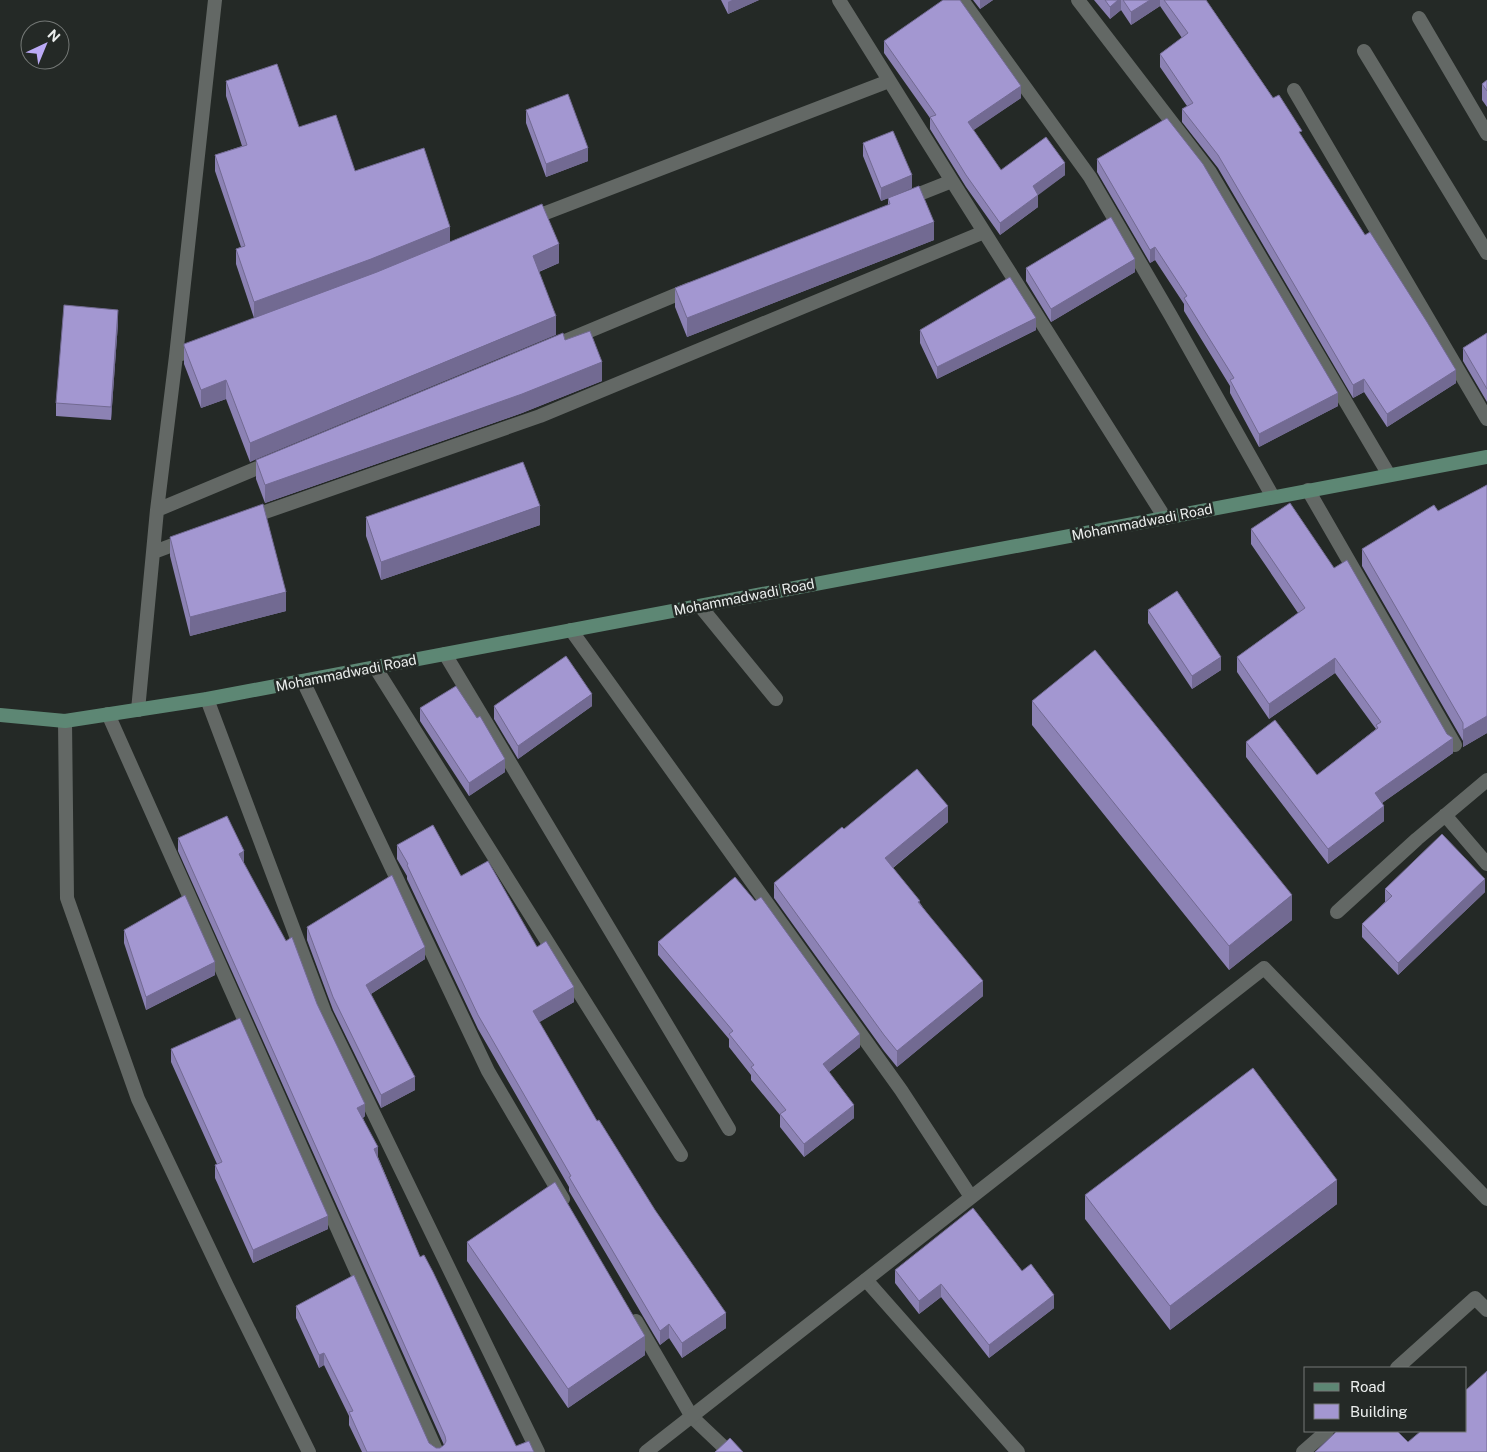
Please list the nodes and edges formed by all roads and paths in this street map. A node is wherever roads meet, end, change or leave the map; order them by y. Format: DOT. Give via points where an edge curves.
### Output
graph roads {
  1 [pos="215,0"];
  2 [pos="839,0"];
  3 [pos="962,0"];
  4 [pos="1078,0"];
  5 [pos="1419,18"];
  6 [pos="1364,51"];
  7 [pos="889,81"];
  8 [pos="1294,90"];
  9 [pos="1487,134"];
  10 [pos="952,181"];
  11 [pos="896,204"];
  12 [pos="517,224"];
  13 [pos="984,232"];
  14 [pos="1487,253"];
  15 [pos="702,284"];
  16 [pos="212,343"];
  17 [pos="545,349"];
  18 [pos="176,356"];
  19 [pos="1487,419"];
  20 [pos="287,456"];
  21 [pos="1487,457"];
  22 [pos="1389,475"];
  23 [pos="1308,490"];
  24 [pos="1273,497"];
  25 [pos="157,510"];
  26 [pos="1165,518"];
  27 [pos="236,523"];
  28 [pos="200,536"];
  29 [pos="154,552"];
  30 [pos="700,606"];
  31 [pos="571,630"];
  32 [pos="445,654"];
  33 [pos="375,667"];
  34 [pos="303,680"];
  35 [pos="208,699"];
  36 [pos="776,699"];
  37 [pos="138,710"];
  38 [pos="108,714"];
  39 [pos="0,715"];
  40 [pos="65,721"];
  41 [pos="1455,745"];
  42 [pos="1487,780"];
  43 [pos="1445,815"];
  44 [pos="1487,864"];
  45 [pos="1337,912"];
  46 [pos="729,1129"];
  47 [pos="681,1155"];
  48 [pos="971,1197"];
  49 [pos="1487,1199"];
  50 [pos="568,1206"];
  51 [pos="866,1280"];
  52 [pos="628,1307"];
  53 [pos="1487,1310"];
  54 [pos="1398,1367"];
  55 [pos="692,1417"];
  56 [pos="1326,1432"];
  57 [pos="309,1452"];
  58 [pos="437,1452"];
  59 [pos="538,1452"];
  60 [pos="646,1452"];
  61 [pos="729,1452"];
  62 [pos="1018,1452"];
  63 [pos="1303,1452"];
  1 -- 18 [label="street"];
  2 -- 7 [label="street"];
  3 -- 24 [label="street" via="1090,177"];
  4 -- 22 [label="street" via="1210,172"];
  5 -- 9 [label="street"];
  6 -- 14 [label="street"];
  7 -- 10 [label="street"];
  7 -- 12 [label="street"];
  8 -- 19 [label="street"];
  10 -- 11 [label="street"];
  10 -- 13 [label="street"];
  13 -- 26 [label="street"];
  13 -- 27 [label="street" via="540,416"];
  15 -- 17 [label="street"];
  16 -- 18 [label="street"];
  18 -- 25 [label="street"];
  20 -- 25 [label="street"];
  21 -- 22 [label="main road, Mohammadwadi Road"];
  22 -- 23 [label="main road, Mohammadwadi Road"];
  23 -- 24 [label="main road, Mohammadwadi Road"];
  23 -- 41 [label="street"];
  24 -- 26 [label="main road, Mohammadwadi Road"];
  25 -- 29 [label="street"];
  26 -- 30 [label="main road, Mohammadwadi Road"];
  28 -- 29 [label="street"];
  29 -- 37 [label="street"];
  30 -- 31 [label="main road, Mohammadwadi Road"];
  30 -- 36 [label="street"];
  31 -- 32 [label="main road, Mohammadwadi Road"];
  31 -- 48 [label="street" via="901,1090"];
  32 -- 33 [label="main road, Mohammadwadi Road"];
  32 -- 46 [label="street"];
  33 -- 34 [label="main road, Mohammadwadi Road"];
  33 -- 47 [label="street"];
  34 -- 35 [label="main road, Mohammadwadi Road"];
  34 -- 50 [label="street" via="488,1071"];
  35 -- 37 [label="main road, Mohammadwadi Road"];
  35 -- 59 [label="street" via="325,1013"];
  37 -- 38 [label="main road, Mohammadwadi Road"];
  38 -- 40 [label="main road, Mohammadwadi Road"];
  38 -- 58 [label="street"];
  39 -- 40 [label="main road, Mohammadwadi Road"];
  40 -- 57 [label="street" via="67,898 138,1100"];
  42 -- 43 [label="street"];
  43 -- 44 [label="street"];
  43 -- 45 [label="street"];
  48 -- 49 [label="street" via="1264,968"];
  48 -- 51 [label="street"];
  51 -- 55 [label="street"];
  51 -- 62 [label="street"];
  52 -- 55 [label="street"];
  53 -- 54 [label="street" via="1475,1298"];
  55 -- 60 [label="street"];
  55 -- 61 [label="street"];
  56 -- 63 [label="street"];
}
